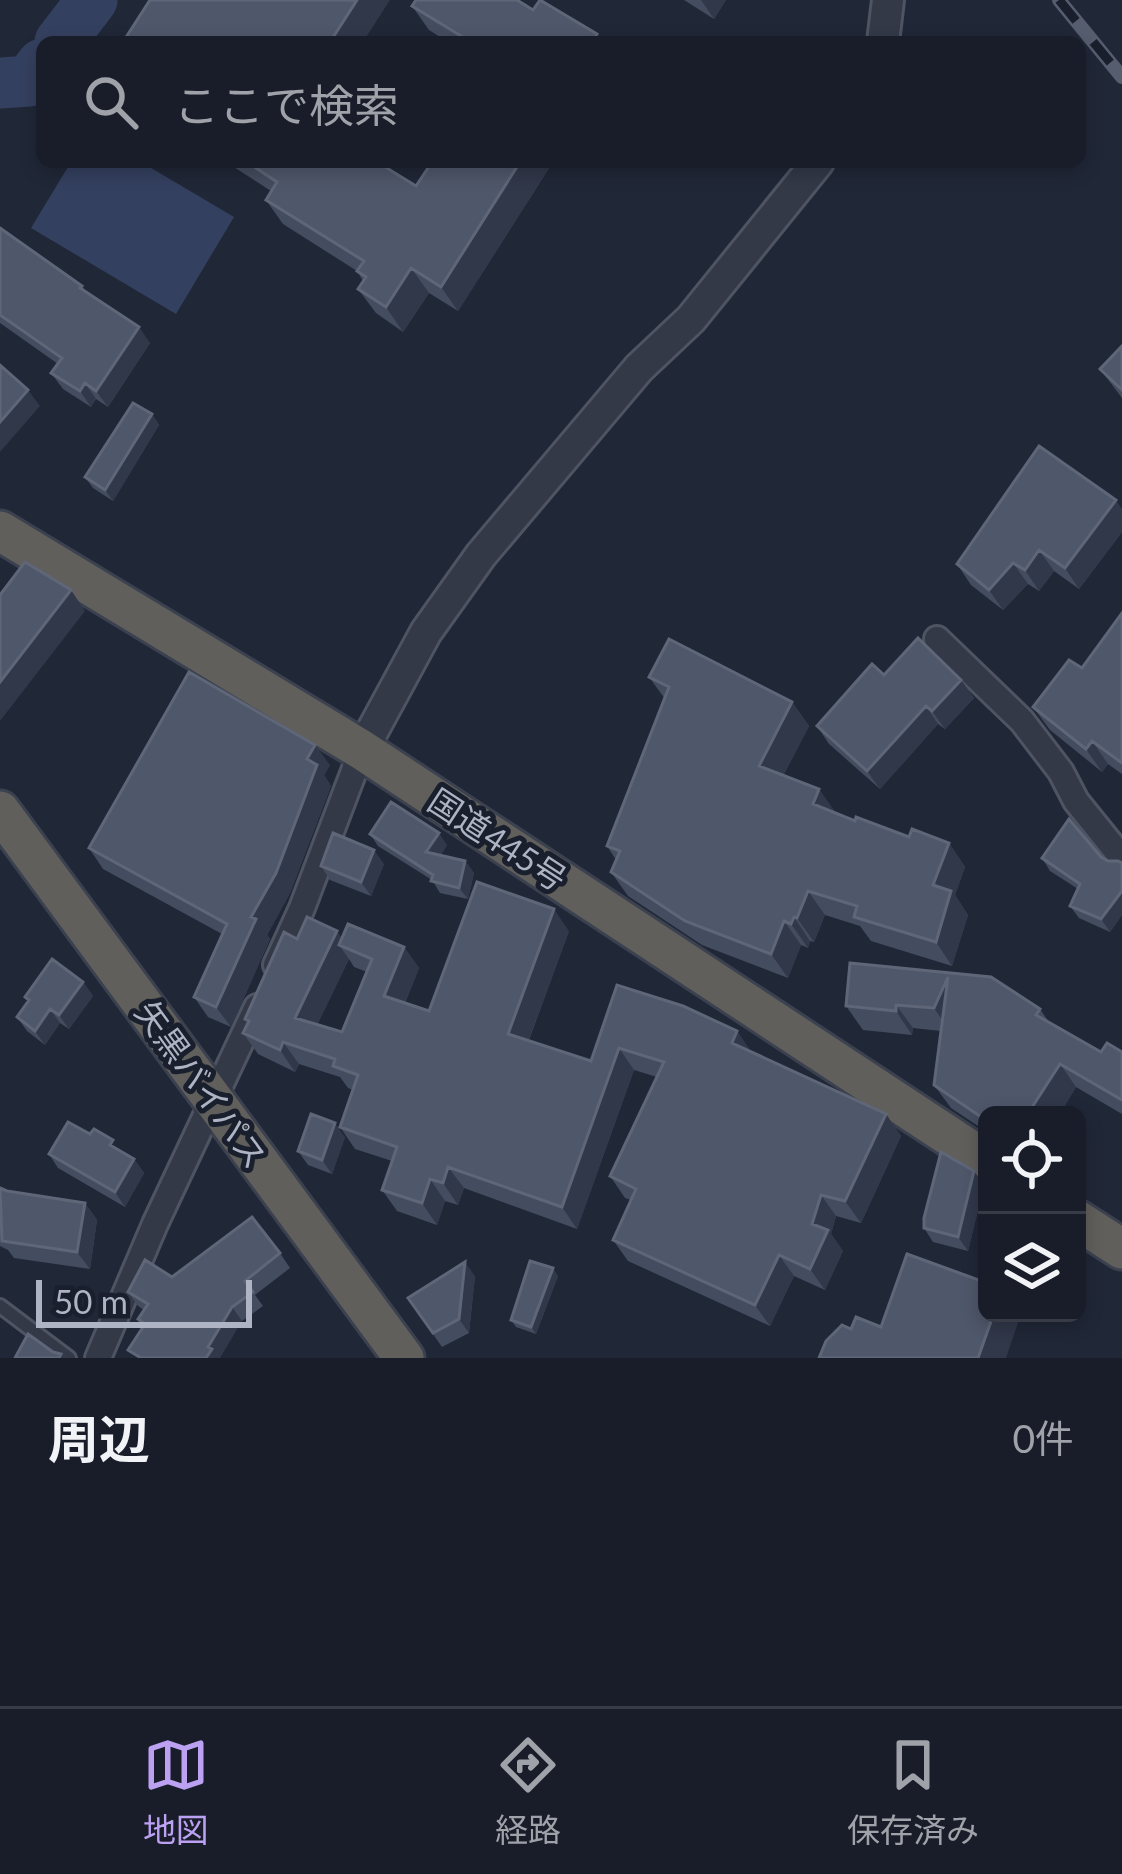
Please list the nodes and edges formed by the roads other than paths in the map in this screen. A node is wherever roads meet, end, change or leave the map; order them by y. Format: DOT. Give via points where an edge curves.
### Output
graph roads {
  1 [pos="888,0"];
  2 [pos="884,36"];
  3 [pos="813,168"];
  4 [pos="0,531"];
  5 [pos="937,639"];
  6 [pos="362,750"];
  7 [pos="0,811"];
  8 [pos="1122,858"];
  9 [pos="215,1102"];
  10 [pos="978,1155"];
  11 [pos="1086,1226"];
  12 [pos="1122,1249"];
  13 [pos="0,1306"];
  14 [pos="69,1358"];
  15 [pos="98,1358"];
  16 [pos="404,1358"];
  1 -- 2 [label="street"];
  3 -- 6 [label="street" via="481,555 426,632"];
  4 -- 6 [label="highway, 国道445号"];
  5 -- 8 [label="street" via="1022,721"];
  6 -- 9 [label="street"];
  6 -- 10 [label="highway, 国道445号"];
  7 -- 9 [label="highway, 矢黒バイパス"];
  9 -- 15 [label="street"];
  9 -- 16 [label="highway, 矢黒バイパス"];
  11 -- 12 [label="highway"];
  13 -- 14 [label="lane"];
}
